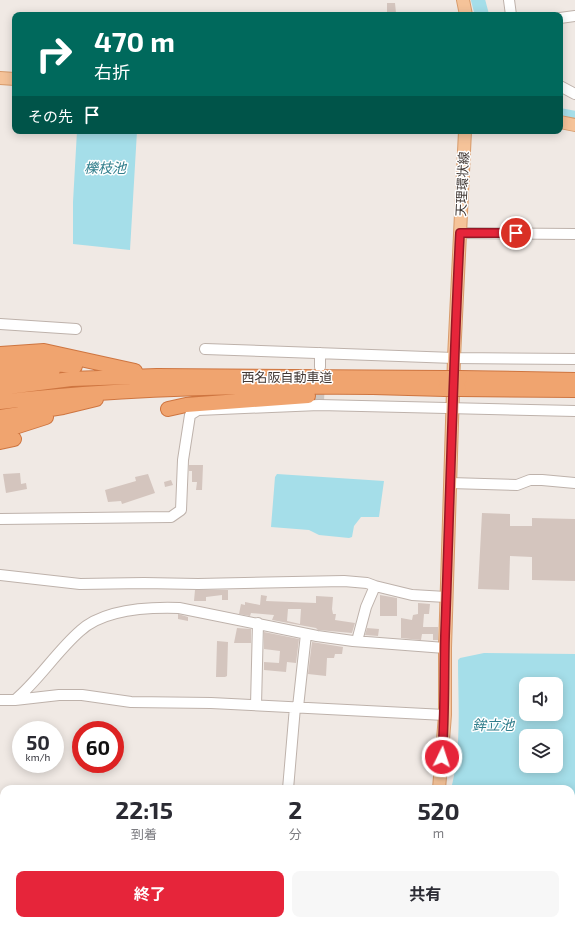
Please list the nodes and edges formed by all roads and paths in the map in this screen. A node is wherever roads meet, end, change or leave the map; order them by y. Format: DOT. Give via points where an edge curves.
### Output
graph roads {
  1 [pos="463,0"];
  2 [pos="509,0"];
  3 [pos="465,12"];
  4 [pos="511,12"];
  5 [pos="575,16"];
  6 [pos="563,18"];
  7 [pos="0,78"];
  8 [pos="12,79"];
  9 [pos="563,88"];
  10 [pos="575,94"];
  11 [pos="563,123"];
  12 [pos="575,125"];
  13 [pos="465,134"];
  14 [pos="460,233"];
  15 [pos="575,234"];
  16 [pos="0,324"];
  17 [pos="76,329"];
  18 [pos="205,349"];
  19 [pos="320,353"];
  20 [pos="0,354"];
  21 [pos="454,358"];
  22 [pos="0,359"];
  23 [pos="575,360"];
  24 [pos="0,365"];
  25 [pos="320,367"];
  26 [pos="0,370"];
  27 [pos="0,376"];
  28 [pos="157,376"];
  29 [pos="575,380"];
  30 [pos="0,381"];
  31 [pos="445,383"];
  32 [pos="460,384"];
  33 [pos="0,388"];
  34 [pos="407,388"];
  35 [pos="575,390"];
  36 [pos="133,391"];
  37 [pos="93,399"];
  38 [pos="0,402"];
  39 [pos="0,406"];
  40 [pos="168,409"];
  41 [pos="452,409"];
  42 [pos="0,411"];
  43 [pos="575,411"];
  44 [pos="60,412"];
  45 [pos="0,417"];
  46 [pos="0,422"];
  47 [pos="0,428"];
  48 [pos="0,438"];
  49 [pos="0,442"];
  50 [pos="450,483"];
  51 [pos="575,483"];
  52 [pos="0,519"];
  53 [pos="0,575"];
  54 [pos="375,586"];
  55 [pos="446,597"];
  56 [pos="258,624"];
  57 [pos="306,634"];
  58 [pos="357,641"];
  59 [pos="445,648"];
  60 [pos="0,700"];
  61 [pos="16,700"];
  62 [pos="256,705"];
  63 [pos="297,707"];
  64 [pos="445,715"];
  65 [pos="288,785"];
  66 [pos="440,785"];
  1 -- 3 [label="main road"];
  2 -- 4 [label="street"];
  5 -- 6 [label="street"];
  7 -- 8 [label="main road"];
  9 -- 10 [label="street"];
  11 -- 12 [label="main road"];
  13 -- 14 [label="main road, 天理環状線"];
  14 -- 15 [label="street"];
  14 -- 21 [label="main road, 天理環状線"];
  16 -- 17 [label="street"];
  18 -- 19 [label="street"];
  19 -- 21 [label="street"];
  19 -- 25 [label="street"];
  20 -- 28 [label="highway" via="44,351"];
  21 -- 23 [label="street"];
  21 -- 41 [label="main road, 天理環状線"];
  22 -- 28 [label="highway" via="30,357"];
  24 -- 28 [label="highway" via="32,362"];
  26 -- 28 [label="highway" via="31,366"];
  27 -- 28 [label="highway" via="51,370"];
  28 -- 30 [label="highway" via="60,374"];
  28 -- 31 [label="highway, 西名阪自動車道"];
  28 -- 33 [label="highway, 西名阪自動車道" via="71,380"];
  29 -- 32 [label="highway, 西名阪自動車道"];
  31 -- 32 [label="highway, 西名阪自動車道, bridge"];
  31 -- 34 [label="highway, 西名阪自動車道"];
  32 -- 35 [label="highway, 西名阪自動車道"];
  34 -- 36 [label="highway, 西名阪自動車道"];
  34 -- 40 [label="highway" via="396,393 332,394 186,405"];
  36 -- 37 [label="highway"];
  36 -- 38 [label="highway, 西名阪自動車道" via="66,394"];
  36 -- 39 [label="highway"];
  36 -- 42 [label="highway"];
  37 -- 44 [label="highway"];
  37 -- 45 [label="highway" via="63,407"];
  41 -- 43 [label="street"];
  41 -- 50 [label="main road, 天理環状線"];
  41 -- 52 [label="street" via="319,403 198,410 190,415 183,460 182,510 171,517"];
  44 -- 46 [label="highway"];
  44 -- 47 [label="highway" via="18,426"];
  48 -- 49 [label="highway" via="14,439"];
  50 -- 51 [label="street" via="517,485 530,480 542,480"];
  50 -- 55 [label="main road, 天理環状線"];
  53 -- 54 [label="street" via="80,584 344,581 367,582"];
  54 -- 55 [label="street" via="412,595"];
  54 -- 58 [label="street" via="366,607"];
  55 -- 59 [label="main road, 天理環状線"];
  56 -- 57 [label="street"];
  56 -- 61 [label="street" via="179,608 156,607 123,611 102,618 81,630"];
  56 -- 62 [label="street"];
  57 -- 58 [label="street"];
  57 -- 63 [label="street"];
  58 -- 59 [label="street"];
  59 -- 64 [label="main road, 天理環状線"];
  60 -- 61 [label="street"];
  61 -- 62 [label="street" via="82,695 142,703"];
  62 -- 63 [label="street"];
  63 -- 64 [label="street"];
  63 -- 65 [label="street"];
  64 -- 66 [label="main road, 天理環状線"];
}
